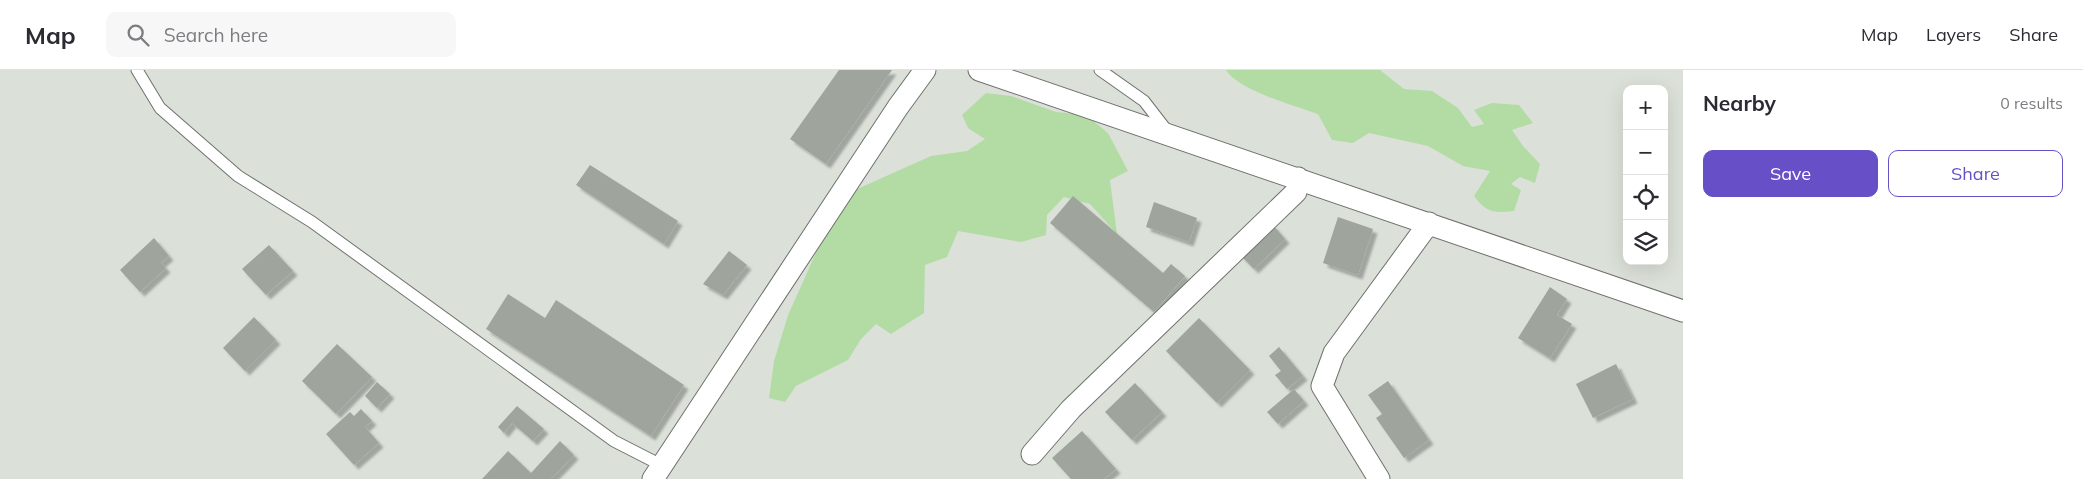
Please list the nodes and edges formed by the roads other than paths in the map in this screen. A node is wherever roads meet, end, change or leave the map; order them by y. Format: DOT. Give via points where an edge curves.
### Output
graph roads {
  1 [pos="137,70"];
  2 [pos="925,70"];
  3 [pos="979,70"];
  4 [pos="1100,70"];
  5 [pos="1171,136"];
  6 [pos="1298,178"];
  7 [pos="1429,222"];
  8 [pos="1683,311"];
  9 [pos="1032,454"];
  10 [pos="657,472"];
  11 [pos="1379,479"];
  1 -- 10 [label="lane" via="160,108 238,176 312,222"];
  2 -- 10 [label="street"];
  3 -- 5 [label="street"];
  4 -- 5 [label="lane" via="1144,101"];
  5 -- 6 [label="street"];
  6 -- 7 [label="street"];
  6 -- 9 [label="street" via="1296,192 1071,409"];
  7 -- 8 [label="street"];
  7 -- 11 [label="street" via="1334,353 1322,386"];
}
